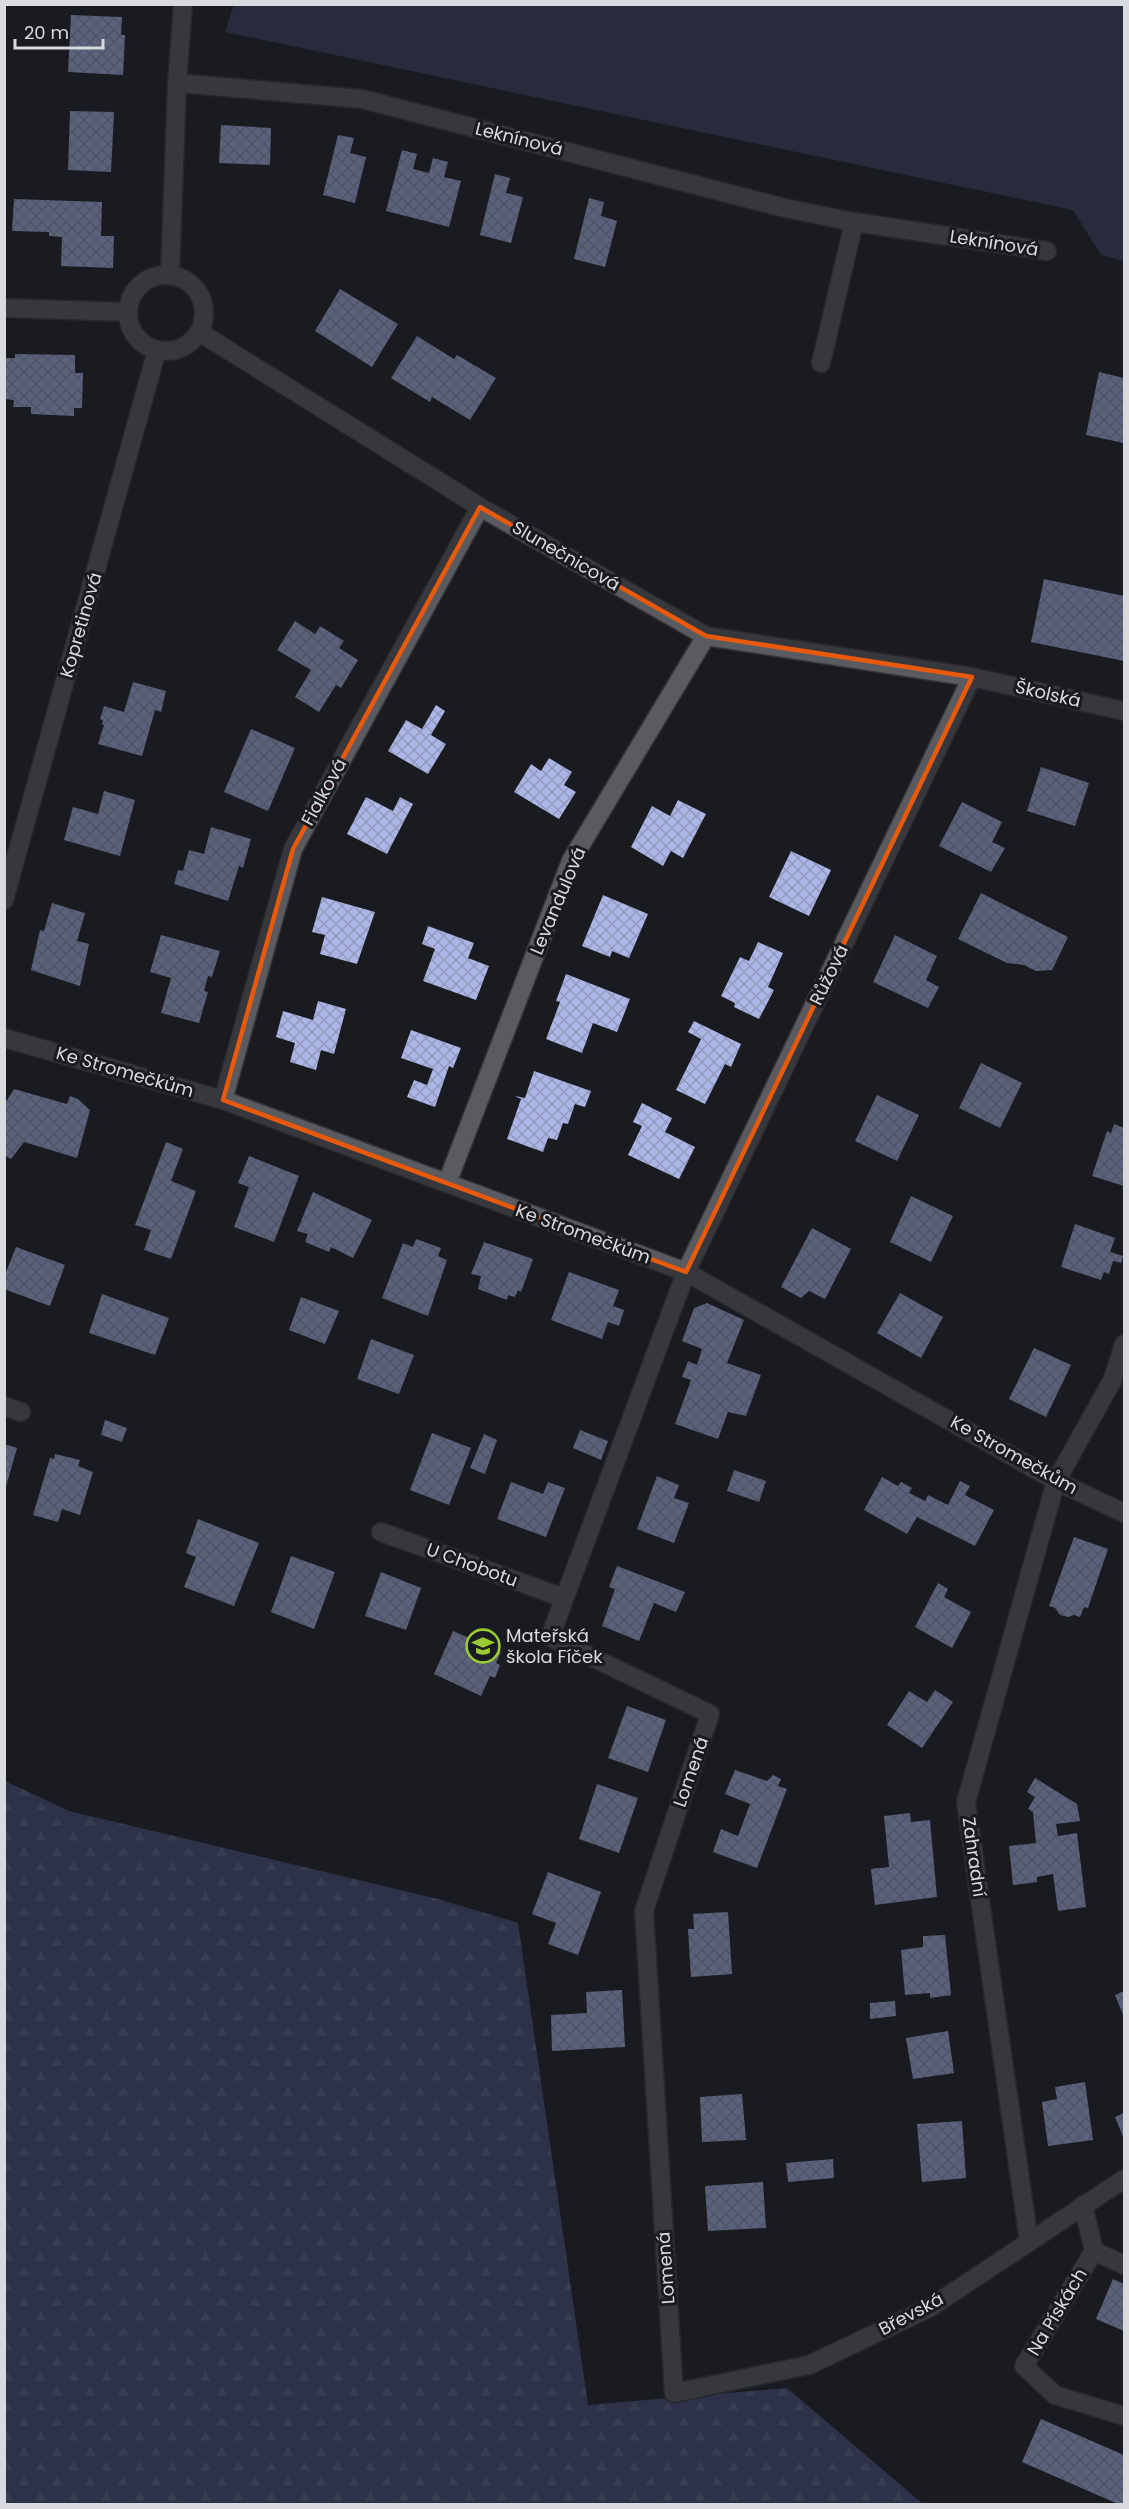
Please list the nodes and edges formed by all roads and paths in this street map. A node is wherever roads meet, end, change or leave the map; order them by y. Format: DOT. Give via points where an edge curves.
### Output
graph roads {
  1 [pos="183,4"];
  2 [pos="177,83"];
  3 [pos="854,222"];
  4 [pos="1047,251"];
  5 [pos="170,275"];
  6 [pos="4,308"];
  7 [pos="128,312"];
  8 [pos="199,332"];
  9 [pos="157,350"];
  10 [pos="821,363"];
  11 [pos="480,507"];
  12 [pos="705,636"];
  13 [pos="972,677"];
  14 [pos="1125,711"];
  15 [pos="4,900"];
  16 [pos="4,1038"];
  17 [pos="223,1100"];
  18 [pos="447,1183"];
  19 [pos="686,1272"];
  20 [pos="1125,1344"];
  21 [pos="1118,1385"];
  22 [pos="1056,1480"];
  23 [pos="1125,1513"];
  24 [pos="381,1532"];
  25 [pos="564,1598"];
  26 [pos="1125,2179"];
  27 [pos="1083,2205"];
  28 [pos="1029,2242"];
  29 [pos="1094,2251"];
  30 [pos="1125,2265"];
  31 [pos="674,2393"];
  32 [pos="1125,2416"];
  1 -- 2 [label="street"];
  2 -- 3 [label="street, Leknínová" via="362,99 785,208"];
  2 -- 5 [label="street"];
  3 -- 4 [label="street, Leknínová"];
  3 -- 10 [label="street"];
  5 -- 7 [label="street" via="149,279 137,288"];
  5 -- 8 [label="street" via="191,284 200,296 204,310"];
  6 -- 7 [label="street"];
  7 -- 9 [label="street" via="136,336"];
  8 -- 9 [label="street" via="183,347"];
  8 -- 11 [label="street, Slunečnicová"];
  9 -- 15 [label="street, Kopretinová"];
  11 -- 12 [label="street, Slunečnicová"];
  11 -- 17 [label="street, Fialková" via="293,849"];
  12 -- 13 [label="street, Slunečnicová"];
  12 -- 18 [label="street, Levandulová" via="571,861"];
  13 -- 14 [label="street, Školská"];
  13 -- 19 [label="street, Růžová"];
  16 -- 17 [label="street, Ke Stromečkům"];
  17 -- 18 [label="street, Ke Stromečkům"];
  18 -- 19 [label="street, Ke Stromečkům"];
  19 -- 22 [label="street, Ke Stromečkům"];
  19 -- 25 [label="street, Lomená"];
  20 -- 21 [label="street, Zahradní"];
  21 -- 22 [label="street, Zahradní"];
  22 -- 23 [label="street, Ke Stromečkům"];
  22 -- 28 [label="street, Zahradní" via="966,1802"];
  24 -- 25 [label="street, U Chobotu"];
  25 -- 31 [label="street, Lomená" via="550,1637 710,1714 644,1911"];
  26 -- 27 [label="street, Břevská"];
  27 -- 28 [label="street, Břevská"];
  27 -- 29 [label="street, Na Pískách"];
  28 -- 31 [label="street, Břevská" via="931,2307 809,2365"];
  29 -- 30 [label="street, Na Pískách"];
  29 -- 32 [label="street, Na Pískách" via="1024,2366 1054,2395"];
}
